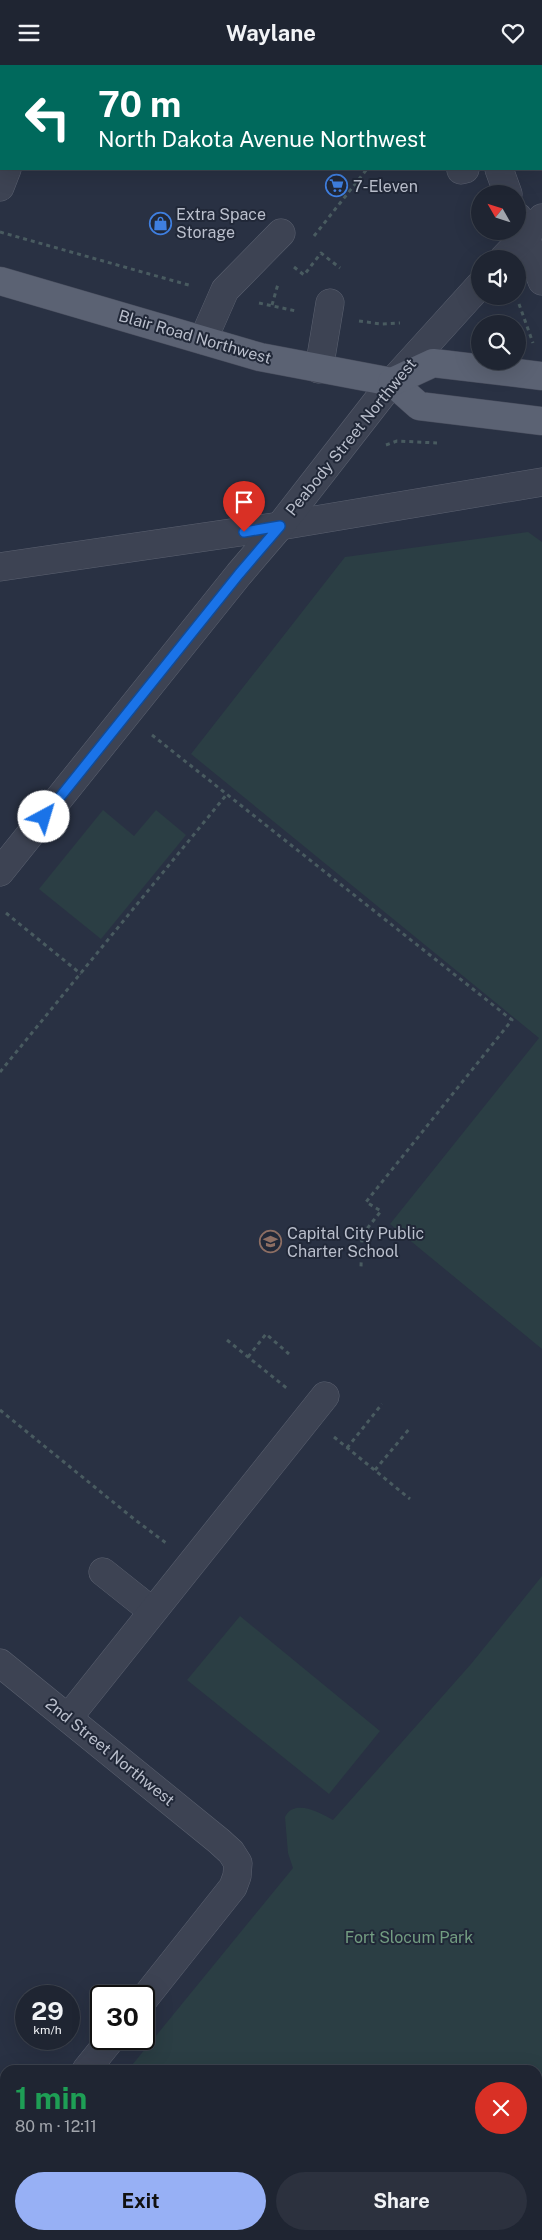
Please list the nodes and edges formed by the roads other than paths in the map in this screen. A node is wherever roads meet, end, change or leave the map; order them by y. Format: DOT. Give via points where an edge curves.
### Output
graph roads {
  1 [pos="7,170"];
  2 [pos="499,170"];
  3 [pos="505,185"];
  4 [pos="0,187"];
  5 [pos="528,224"];
  6 [pos="281,233"];
  7 [pos="509,250"];
  8 [pos="0,281"];
  9 [pos="542,281"];
  10 [pos="471,295"];
  11 [pos="330,303"];
  12 [pos="203,340"];
  13 [pos="319,369"];
  14 [pos="542,376"];
  15 [pos="392,382"];
  16 [pos="542,421"];
  17 [pos="542,482"];
  18 [pos="280,526"];
  19 [pos="0,567"];
  20 [pos="0,872"];
  21 [pos="325,1396"];
  22 [pos="103,1572"];
  23 [pos="152,1611"];
  24 [pos="0,1663"];
  25 [pos="68,1718"];
  26 [pos="155,1985"];
  27 [pos="103,2050"];
  28 [pos="90,2065"];
  1 -- 4 [label="street"];
  2 -- 3 [label="street"];
  5 -- 7 [label="street"];
  5 -- 9 [label="street"];
  6 -- 12 [label="street" via="226,290"];
  8 -- 12 [label="main road, Blair Road Northwest"];
  10 -- 15 [label="street, Peabody Street Northwest"];
  11 -- 13 [label="street"];
  12 -- 13 [label="main road, Blair Road Northwest" via="260,357"];
  13 -- 15 [label="main road, Blair Road Northwest"];
  14 -- 15 [label="main road" via="433,363"];
  15 -- 16 [label="main road" via="418,405"];
  15 -- 18 [label="street, Peabody Street Northwest"];
  17 -- 18 [label="street"];
  18 -- 19 [label="street"];
  18 -- 20 [label="street, Peabody Street Northwest"];
  21 -- 23 [label="street"];
  22 -- 23 [label="street"];
  23 -- 25 [label="street"];
  24 -- 25 [label="street, 2nd Street Northwest"];
  25 -- 26 [label="street, 2nd Street Northwest" via="219,1841 238,1863 233,1887"];
  27 -- 28 [label="street"];
}
